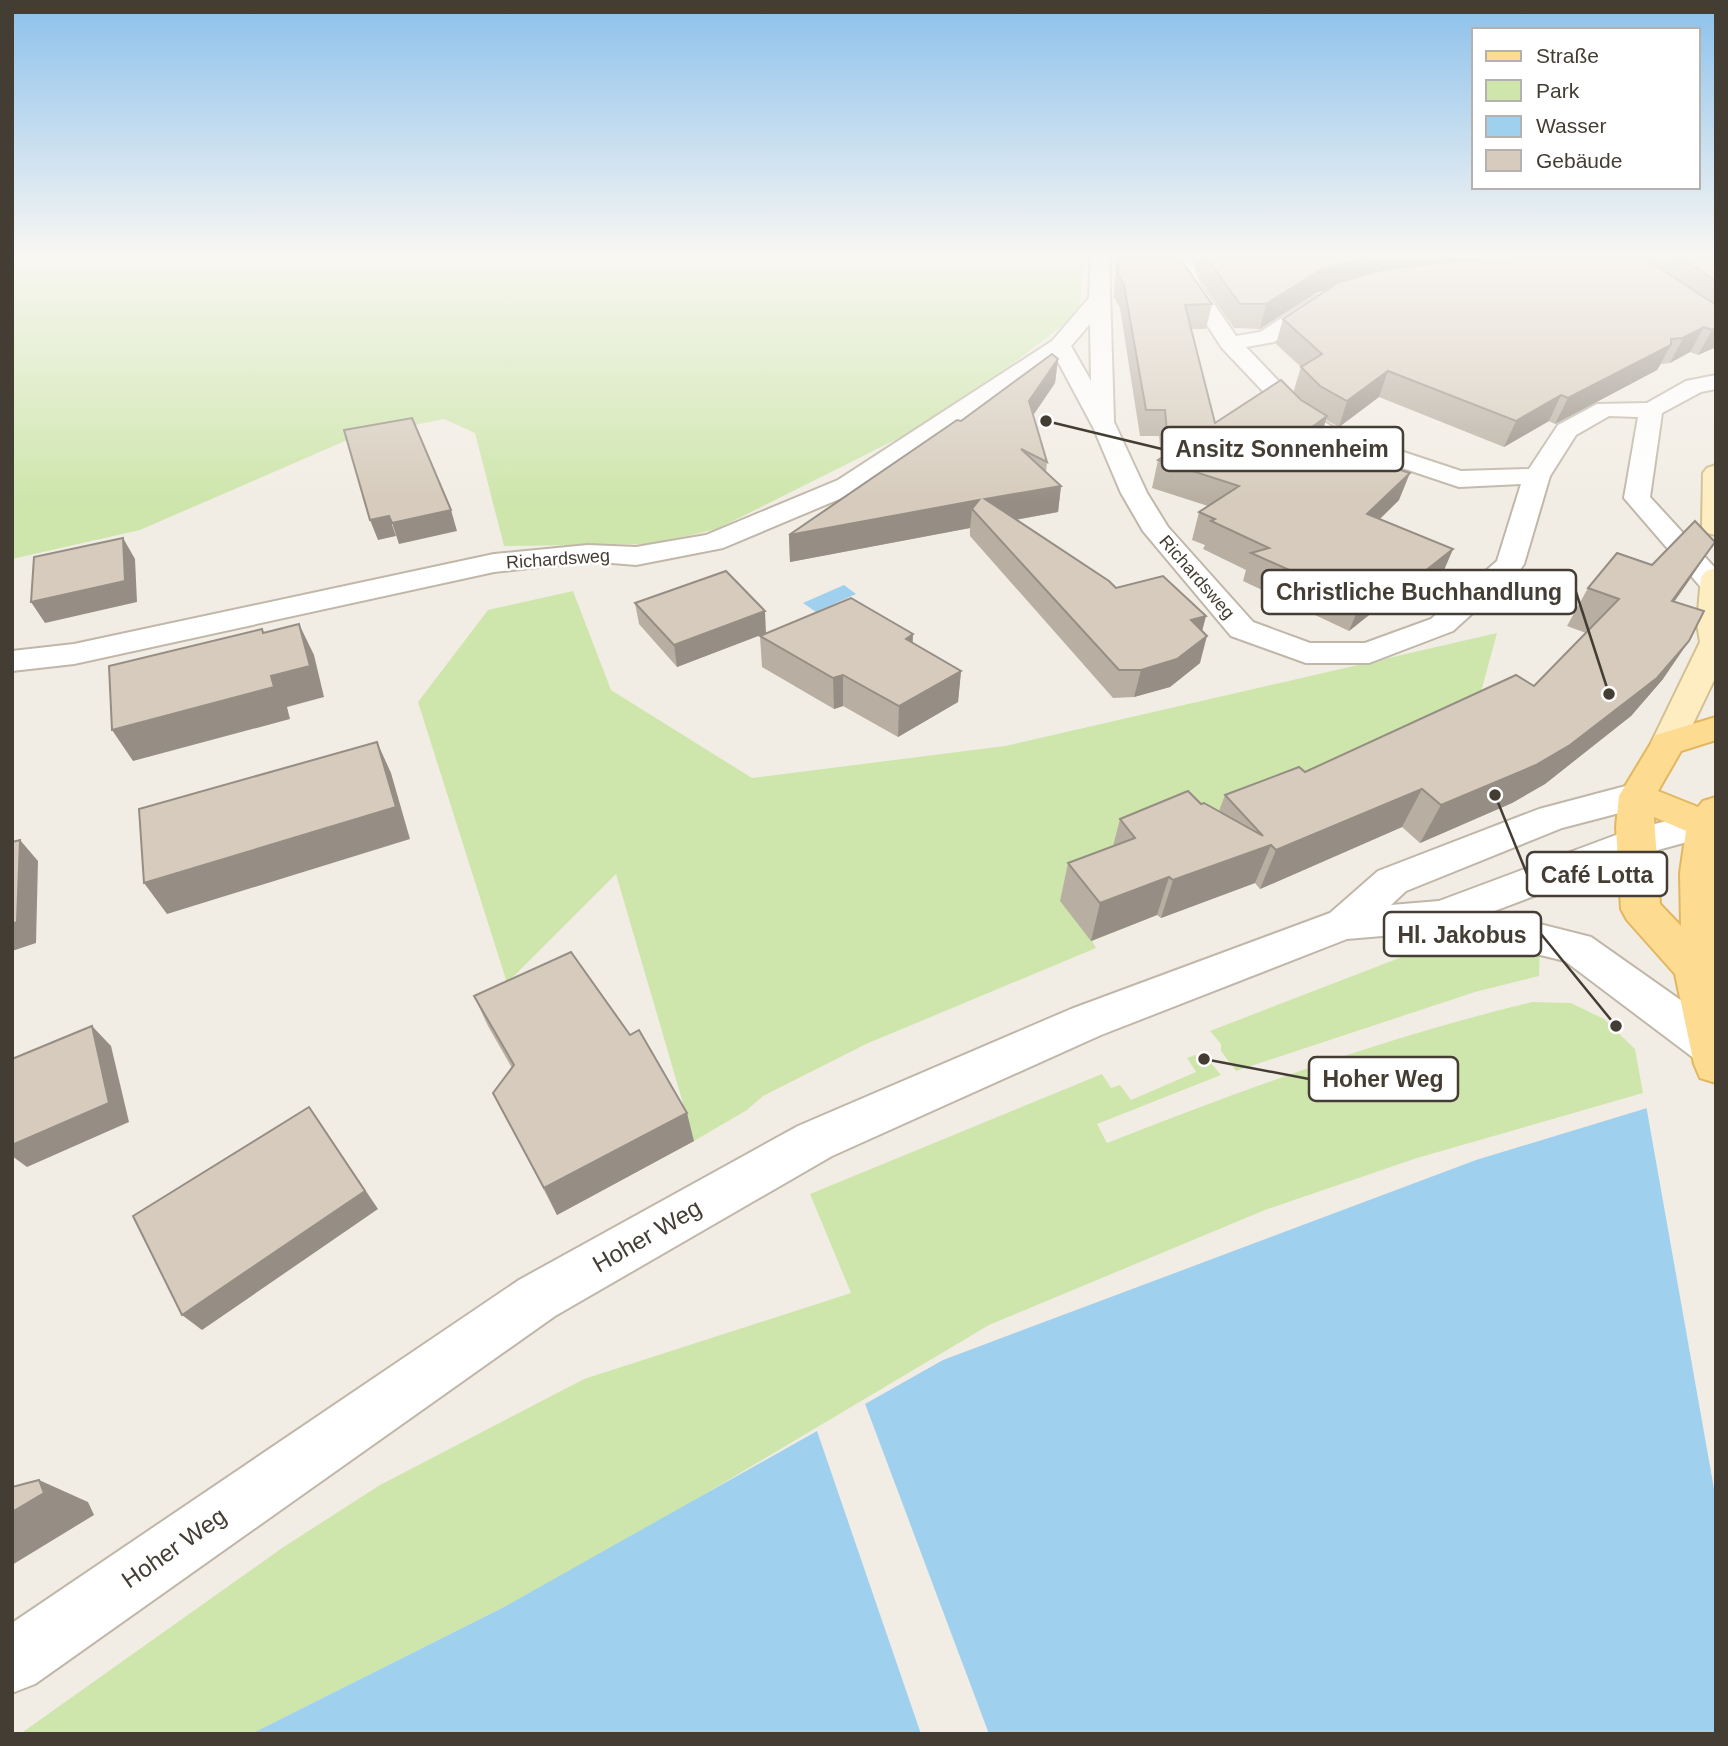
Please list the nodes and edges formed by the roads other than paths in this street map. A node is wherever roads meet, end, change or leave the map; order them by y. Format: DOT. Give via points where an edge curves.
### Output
graph roads {
  1 [pos="1066,338"];
  2 [pos="1101,338"];
  3 [pos="1226,338"];
  4 [pos="1263,338"];
  5 [pos="1230,344"];
  6 [pos="1060,346"];
  7 [pos="1716,364"];
  8 [pos="1705,384"];
  9 [pos="1651,411"];
  10 [pos="1105,427"];
  11 [pos="1716,472"];
  12 [pos="1537,476"];
  13 [pos="1716,527"];
  14 [pos="1716,577"];
  15 [pos="1715,586"];
  16 [pos="1715,643"];
  17 [pos="12,661"];
  18 [pos="1716,728"];
  19 [pos="1668,743"];
  20 [pos="1637,796"];
  21 [pos="1710,817"];
  22 [pos="1637,842"];
  23 [pos="1441,916"];
  24 [pos="1344,924"];
  25 [pos="1694,968"];
  26 [pos="1714,1055"];
  27 [pos="12,1661"];
  1 -- 6 [label="street, Richardsweg"];
  2 -- 10 [label="street"];
  3 -- 5 [label="street"];
  4 -- 5 [label="street"];
  5 -- 12 [label="street" via="1302,419 1331,436 1459,479"];
  6 -- 10 [label="street, Richardsweg"];
  6 -- 17 [label="street, Richardsweg" via="847,485 713,542 636,556 588,553 494,563 74,654"];
  7 -- 8 [label="street" via="1690,375"];
  8 -- 9 [label="street"];
  9 -- 12 [label="street, Richardsweg" via="1605,409 1567,430"];
  9 -- 15 [label="street" via="1637,498"];
  10 -- 12 [label="street, Richardsweg" via="1134,493 1157,531 1242,629 1306,653 1369,653 1442,625 1510,564"];
  11 -- 13 [label="main road"];
  14 -- 15 [label="main road"];
  15 -- 16 [label="main road"];
  16 -- 19 [label="main road"];
  18 -- 19 [label="main road"];
  19 -- 20 [label="main road"];
  20 -- 21 [label="main road"];
  20 -- 22 [label="main road"];
  20 -- 24 [label="street, Hoher Weg" via="1552,818 1392,881"];
  21 -- 22 [label="street, Hoher Weg"];
  21 -- 25 [label="main road" via="1699,873 1702,921"];
  22 -- 23 [label="street, Hoher Weg"];
  22 -- 25 [label="main road" via="1641,909"];
  23 -- 24 [label="street, Hoher Weg"];
  23 -- 26 [label="street" via="1577,948"];
  24 -- 27 [label="street, Hoher Weg" via="1099,1017 815,1141 537,1298"];
  25 -- 26 [label="main road"];
}
